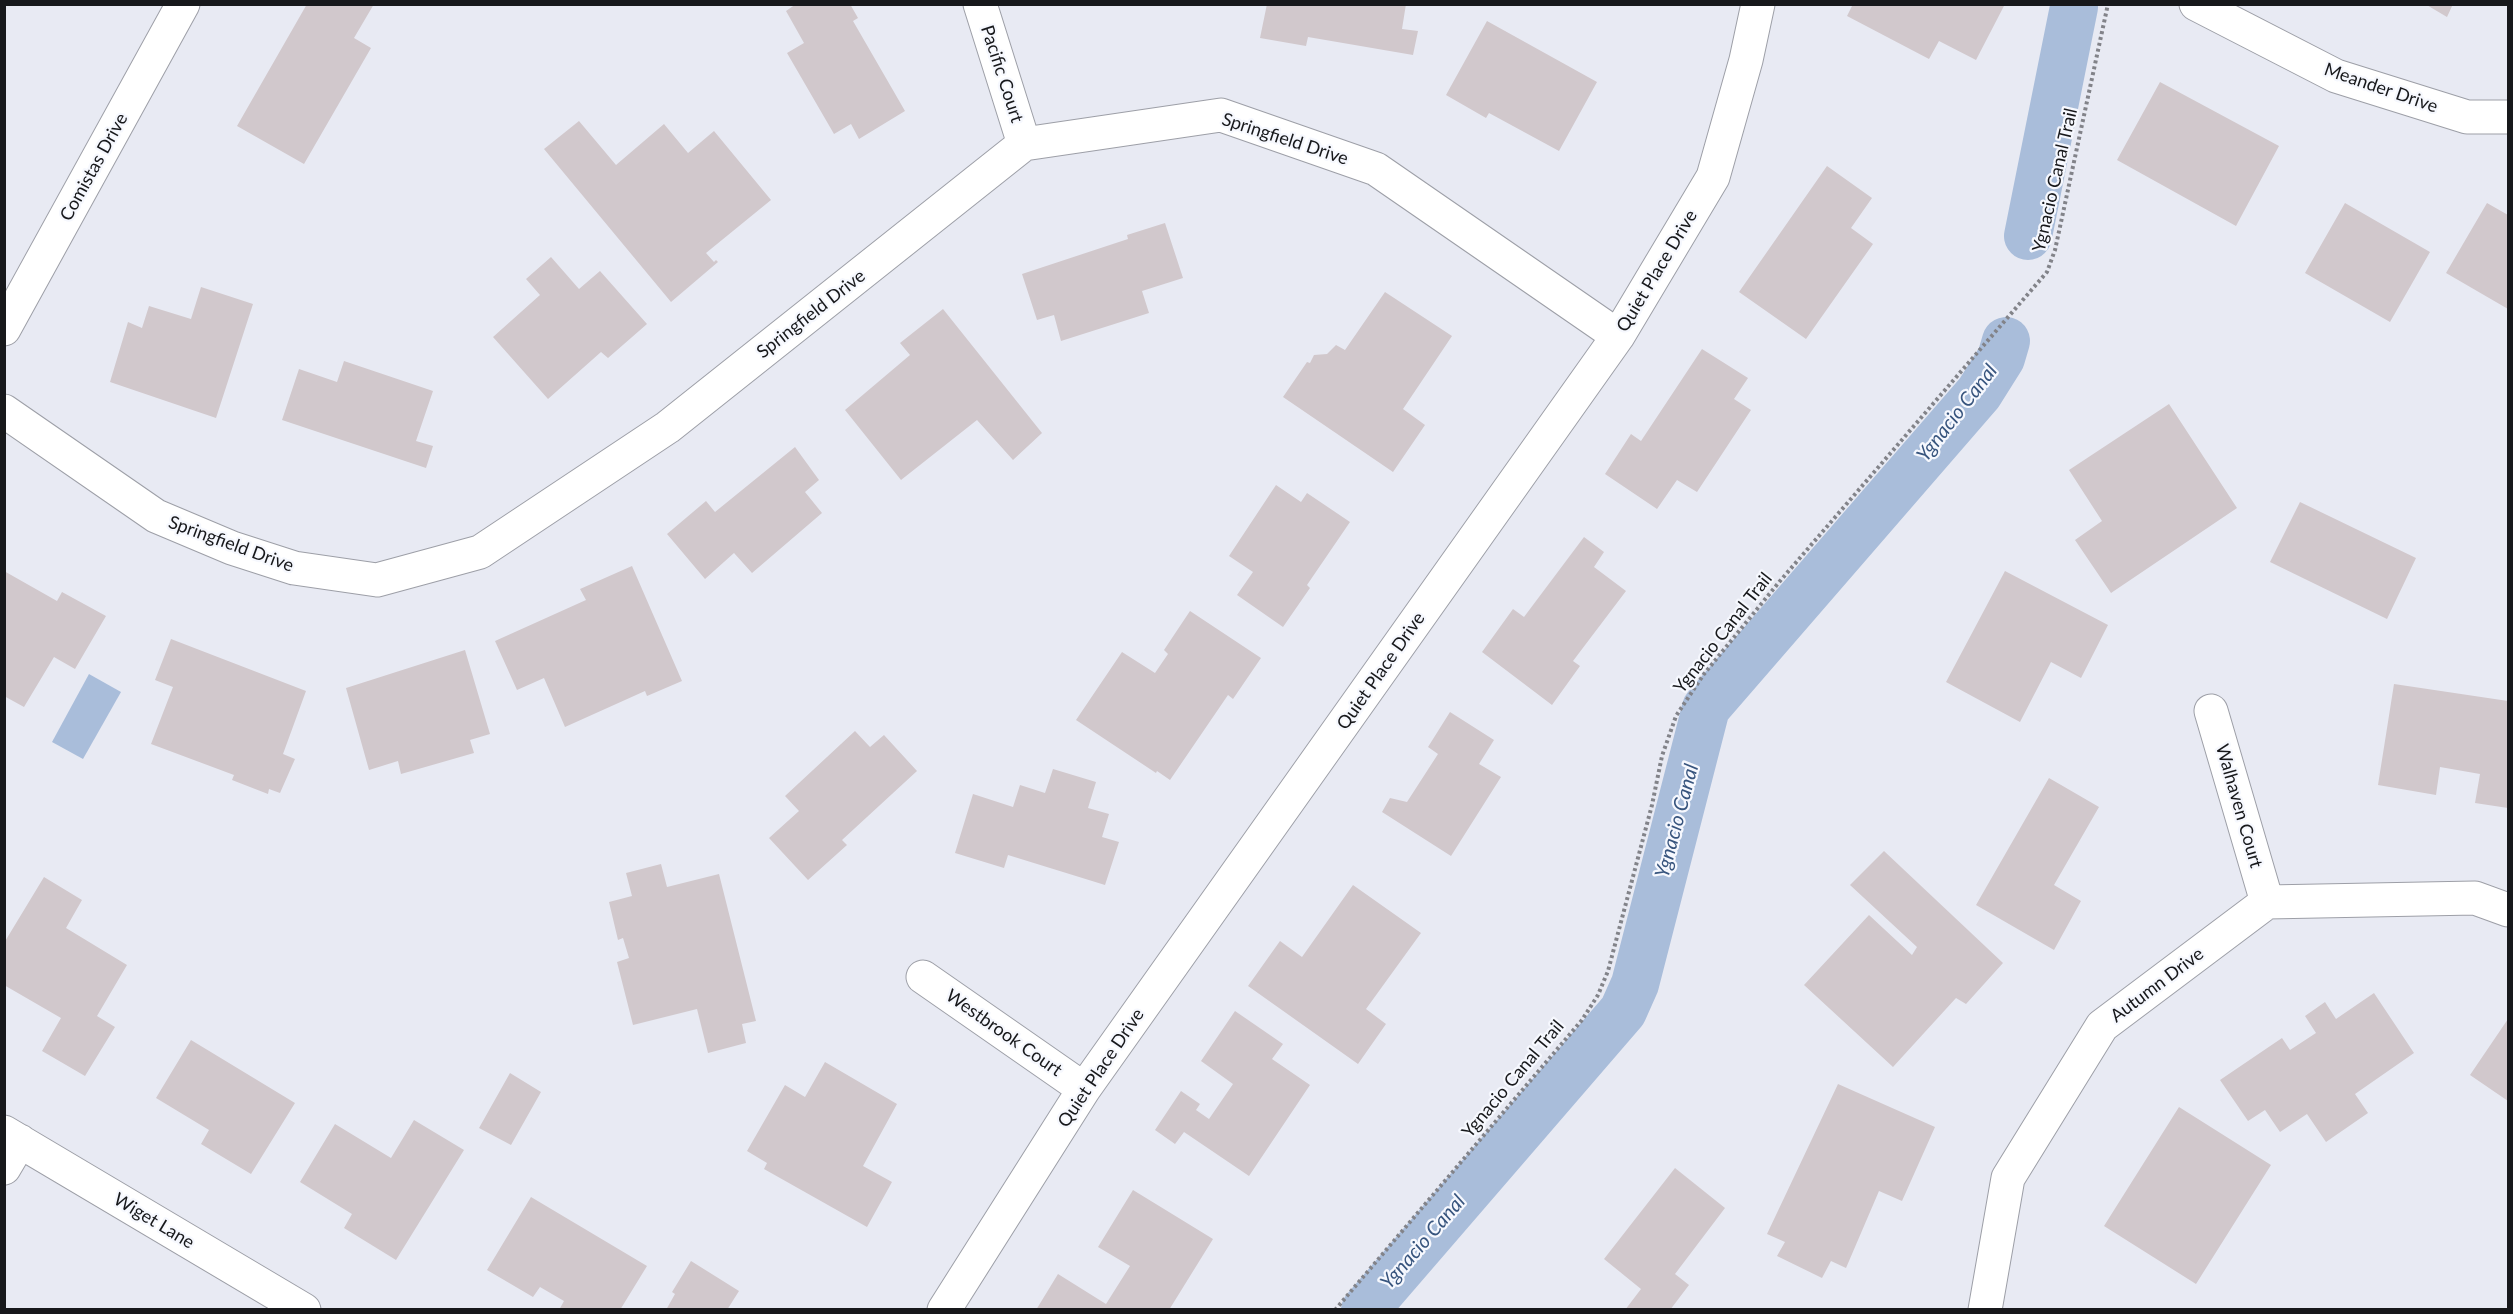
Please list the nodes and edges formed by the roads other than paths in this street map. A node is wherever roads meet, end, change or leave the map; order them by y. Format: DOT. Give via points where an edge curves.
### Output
graph roads {
  1 [pos="183,4"];
  2 [pos="980,4"];
  3 [pos="1758,4"];
  4 [pos="2196,4"];
  5 [pos="2508,117"];
  6 [pos="1024,144"];
  7 [pos="4,329"];
  8 [pos="1618,336"];
  9 [pos="4,411"];
  10 [pos="2211,711"];
  11 [pos="2267,902"];
  12 [pos="2508,910"];
  13 [pos="923,977"];
  14 [pos="1084,1089"];
  15 [pos="10,1147"];
  16 [pos="304,1310"];
  17 [pos="944,1310"];
  18 [pos="1986,1310"];
  1 -- 7 [label="street, Comistas Drive"];
  2 -- 6 [label="street, Pacific Court"];
  3 -- 8 [label="street, Quiet Place Drive" via="1713,177"];
  4 -- 5 [label="street, Meander Drive" via="2336,76 2467,117"];
  6 -- 8 [label="street, Springfield Drive" via="1221,115 1376,169"];
  6 -- 9 [label="street, Springfield Drive" via="668,427 480,552 377,580 294,568 232,548 156,516"];
  8 -- 14 [label="street, Quiet Place Drive"];
  10 -- 11 [label="street, Walhaven Court"];
  11 -- 12 [label="street" via="2475,898"];
  11 -- 18 [label="street, Autumn Drive" via="2102,1026 2008,1178"];
  13 -- 14 [label="street, Westbrook Court"];
  14 -- 17 [label="street, Quiet Place Drive"];
  15 -- 16 [label="street, Wiget Lane"];
}
